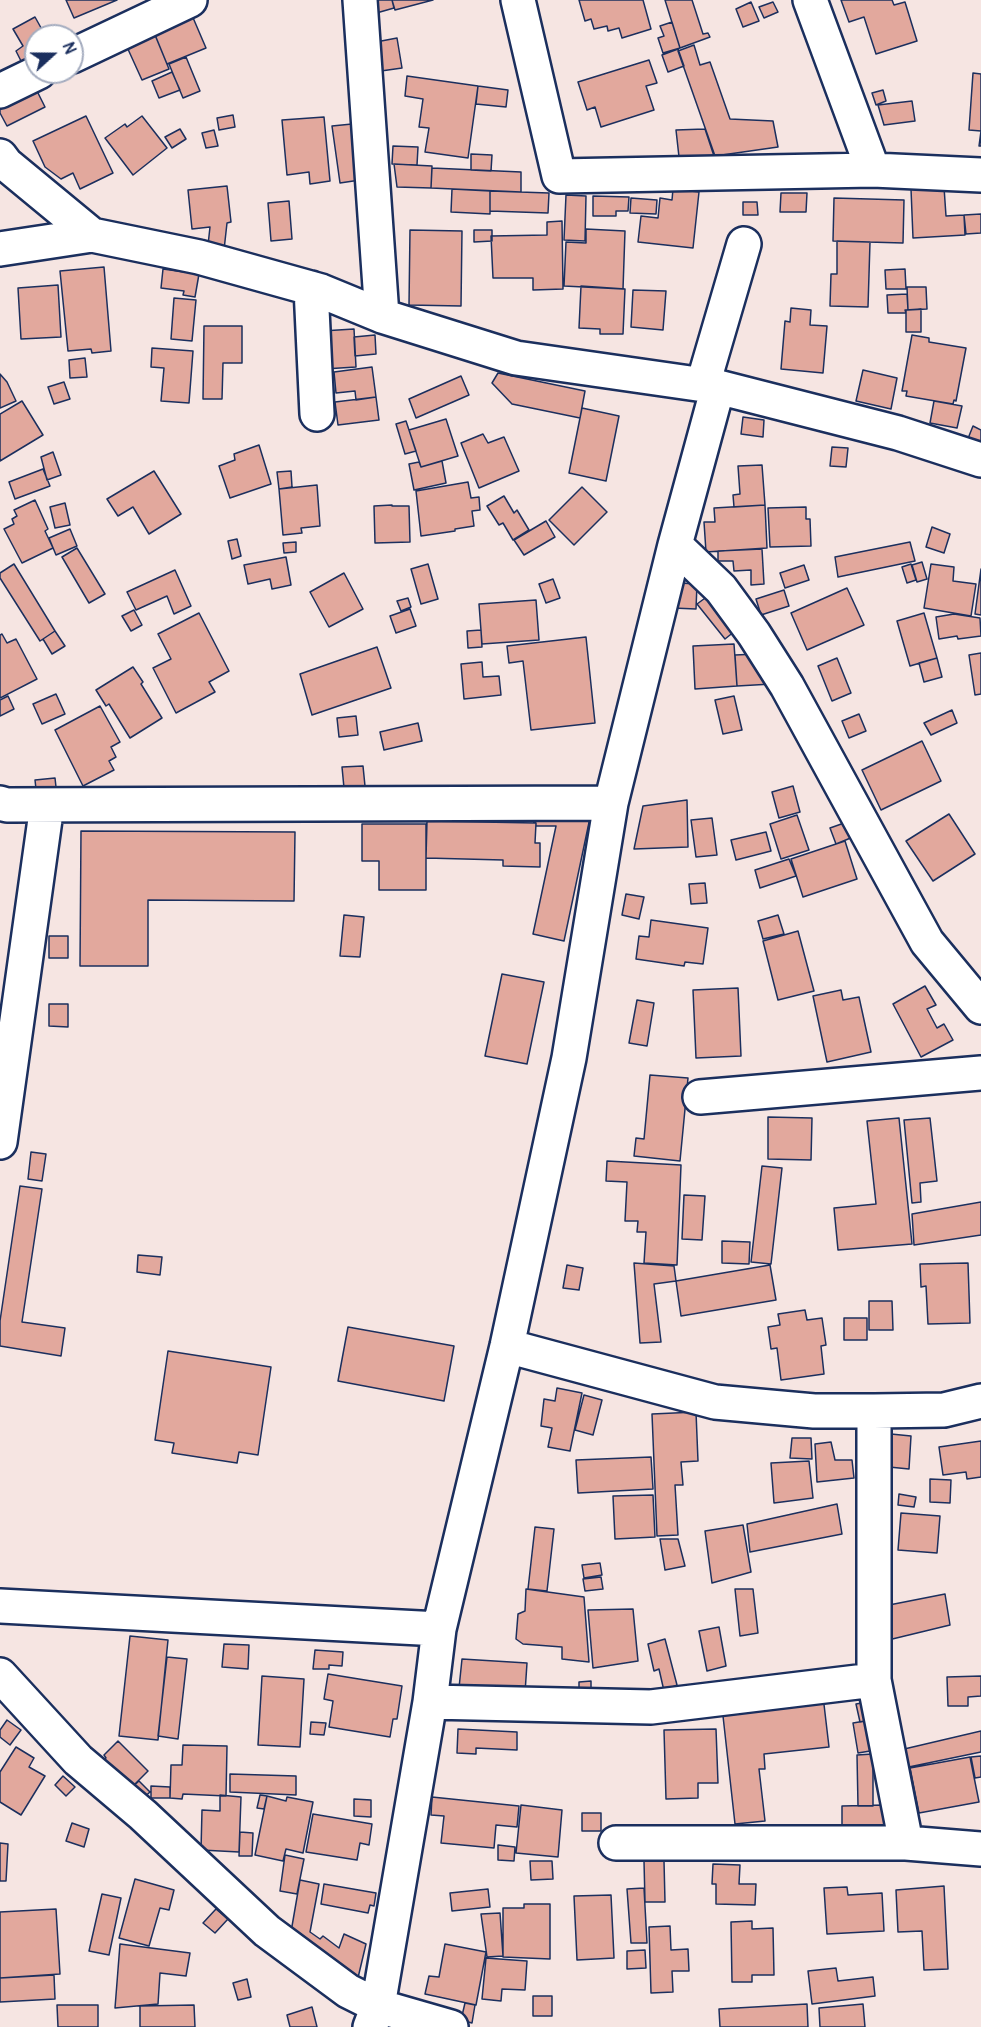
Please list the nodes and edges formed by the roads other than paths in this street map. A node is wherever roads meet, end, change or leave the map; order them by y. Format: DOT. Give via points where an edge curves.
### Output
graph roads {
  1 [pos="190,0"];
  2 [pos="360,0"];
  3 [pos="518,0"];
  4 [pos="810,0"];
  5 [pos="84,50"];
  6 [pos="24,79"];
  7 [pos="0,91"];
  8 [pos="0,156"];
  9 [pos="873,170"];
  10 [pos="981,176"];
  11 [pos="92,235"];
  12 [pos="744,244"];
  13 [pos="0,249"];
  14 [pos="311,288"];
  15 [pos="382,316"];
  16 [pos="710,386"];
  17 [pos="317,414"];
  18 [pos="981,460"];
  19 [pos="675,545"];
  20 [pos="0,803"];
  21 [pos="611,803"];
  22 [pos="48,805"];
  23 [pos="981,1007"];
  24 [pos="981,1073"];
  25 [pos="700,1097"];
  26 [pos="0,1142"];
  27 [pos="507,1346"];
  28 [pos="981,1401"];
  29 [pos="874,1411"];
  30 [pos="0,1606"];
  31 [pos="439,1629"];
  32 [pos="0,1675"];
  33 [pos="874,1680"];
  34 [pos="430,1702"];
  35 [pos="616,1843"];
  36 [pos="906,1843"];
  37 [pos="981,1849"];
  38 [pos="374,2016"];
  39 [pos="451,2027"];
  1 -- 5 [label="street"];
  2 -- 15 [label="street"];
  3 -- 9 [label="street" via="559,176"];
  4 -- 9 [label="street"];
  6 -- 7 [label="street"];
  8 -- 11 [label="street"];
  9 -- 10 [label="street"];
  11 -- 13 [label="street"];
  11 -- 14 [label="street" via="200,257"];
  12 -- 16 [label="street"];
  14 -- 15 [label="street"];
  14 -- 17 [label="street"];
  15 -- 16 [label="street" via="516,358"];
  16 -- 18 [label="street" via="898,433"];
  16 -- 19 [label="street"];
  19 -- 21 [label="street"];
  19 -- 23 [label="street" via="721,589 754,634 787,686 927,942"];
  20 -- 22 [label="street"];
  21 -- 22 [label="street"];
  21 -- 27 [label="street" via="569,1058"];
  22 -- 26 [label="street"];
  24 -- 25 [label="street"];
  27 -- 29 [label="street" via="715,1402 814,1411"];
  27 -- 31 [label="street"];
  28 -- 29 [label="street" via="944,1410"];
  29 -- 33 [label="street"];
  30 -- 31 [label="street"];
  31 -- 34 [label="street"];
  32 -- 38 [label="street" via="78,1760 267,1931 348,1991"];
  33 -- 34 [label="street" via="651,1707"];
  33 -- 36 [label="street"];
  34 -- 38 [label="street"];
  35 -- 36 [label="street"];
  36 -- 37 [label="street"];
  38 -- 39 [label="street"];
}
